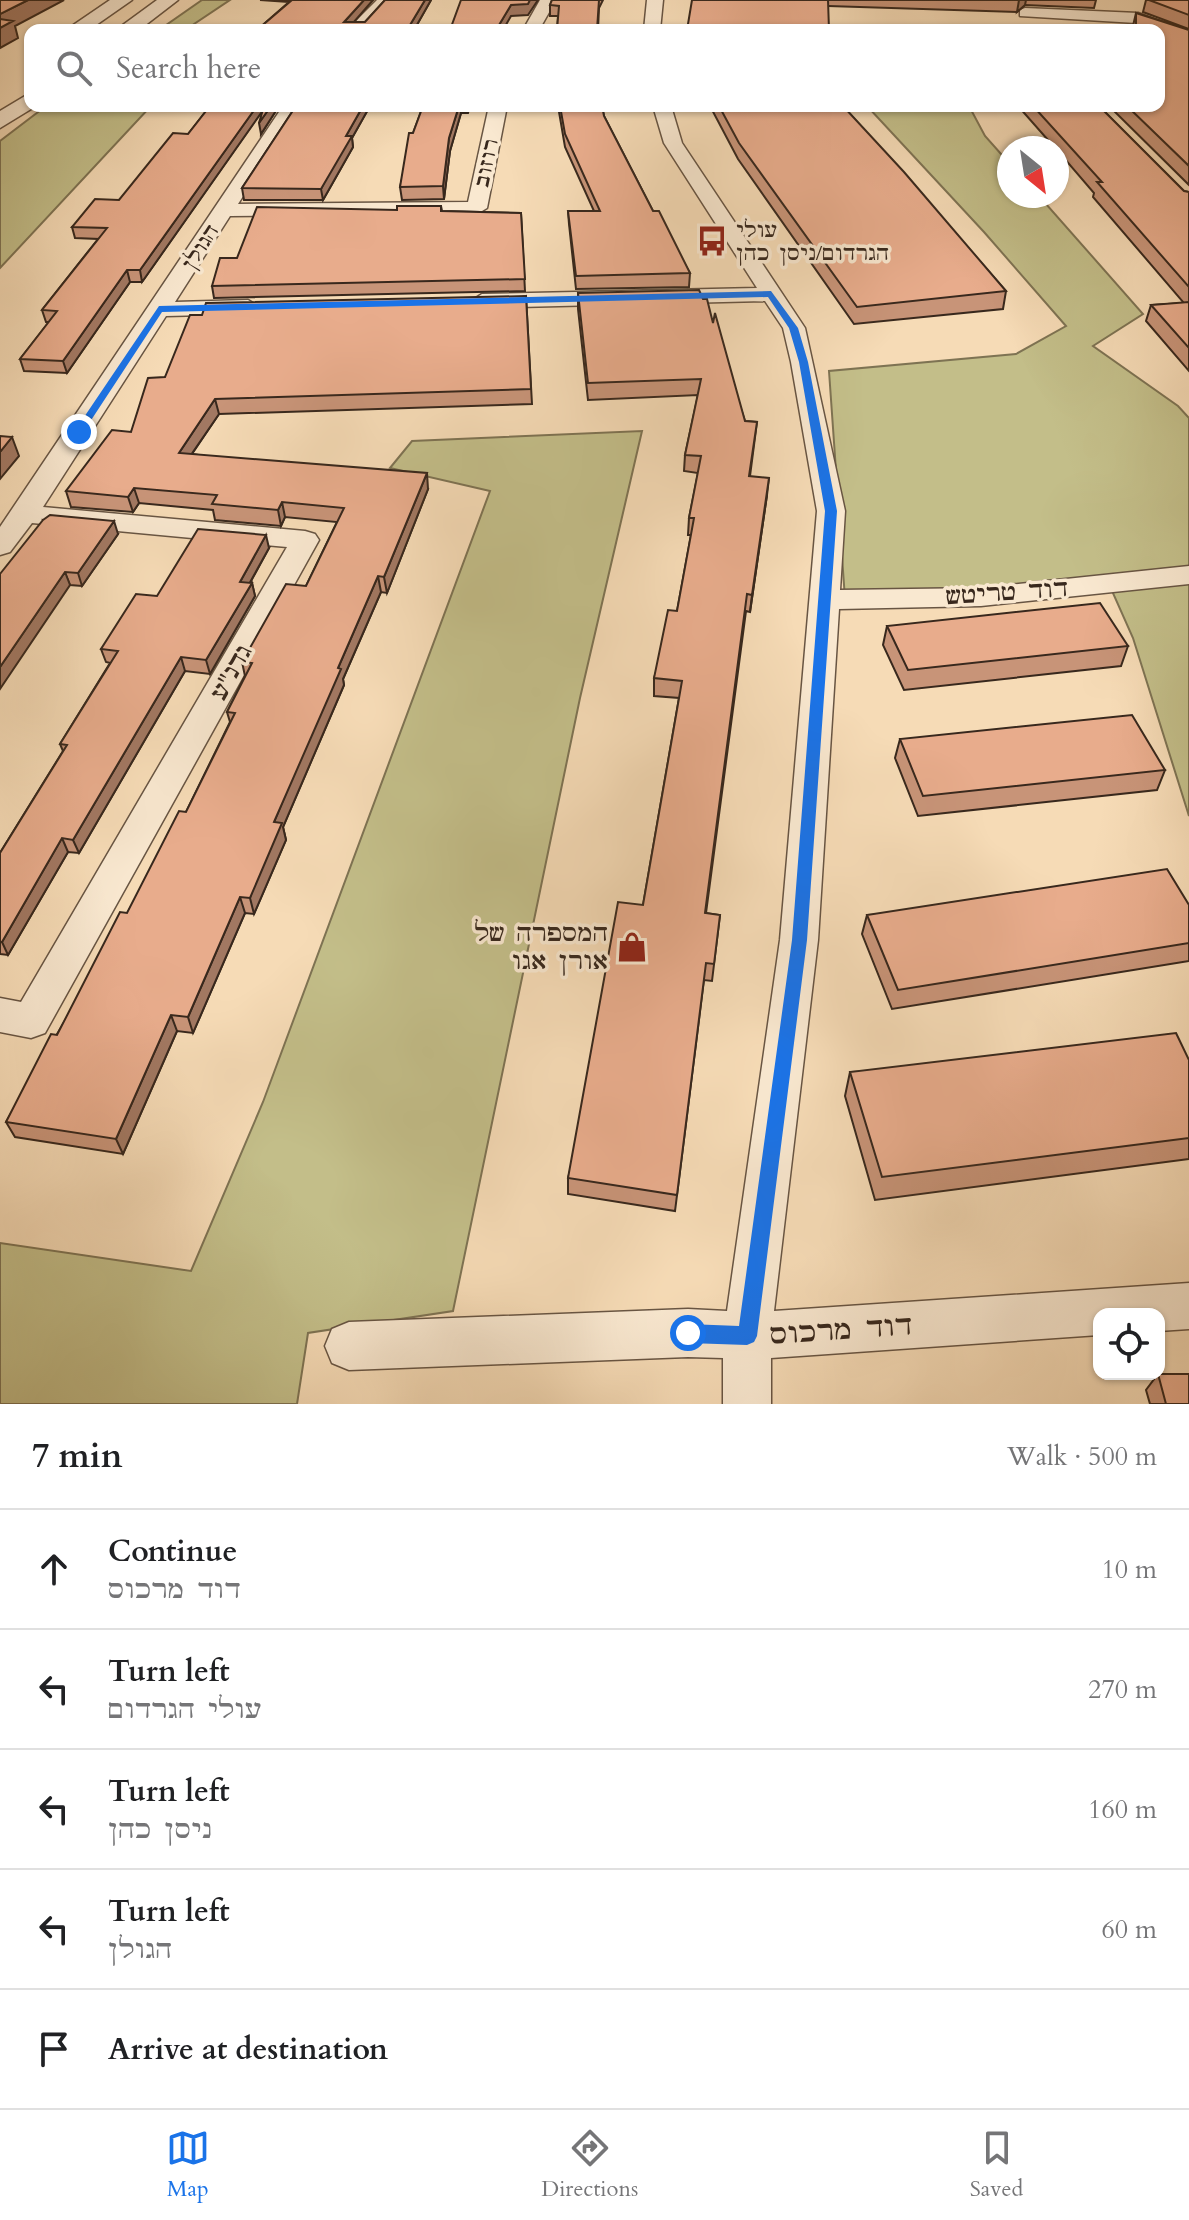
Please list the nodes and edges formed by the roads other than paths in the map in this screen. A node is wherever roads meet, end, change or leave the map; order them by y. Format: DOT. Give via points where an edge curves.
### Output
graph roads {
  1 [pos="123,0"];
  2 [pos="141,0"];
  3 [pos="169,0"];
  4 [pos="386,0"];
  5 [pos="548,0"];
  6 [pos="655,0"];
  7 [pos="1022,7"];
  8 [pos="85,24"];
  9 [pos="103,24"];
  10 [pos="135,24"];
  11 [pos="361,24"];
  12 [pos="534,24"];
  13 [pos="653,24"];
  14 [pos="1154,24"];
  15 [pos="1165,28"];
  16 [pos="1189,37"];
  17 [pos="24,104"];
  18 [pos="288,112"];
  19 [pos="497,112"];
  20 [pos="664,112"];
  21 [pos="0,121"];
  22 [pos="224,210"];
  23 [pos="771,294"];
  24 [pos="457,302"];
  25 [pos="269,306"];
  26 [pos="159,309"];
  27 [pos="25,514"];
  28 [pos="0,546"];
  29 [pos="1189,575"];
  30 [pos="824,600"];
  31 [pos="0,1015"];
  32 [pos="1189,1306"];
  33 [pos="747,1336"];
  34 [pos="349,1346"];
  35 [pos="747,1404"];
  1 -- 8 [label="street"];
  2 -- 9 [label="street"];
  3 -- 10 [label="street"];
  4 -- 11 [label="street"];
  5 -- 12 [label="street"];
  6 -- 13 [label="street"];
  7 -- 14 [label="street"];
  15 -- 16 [label="street"];
  17 -- 21 [label="street"];
  18 -- 22 [label="street, הגולן"];
  19 -- 22 [label="street, רוזוב" via="477,208"];
  20 -- 23 [label="street" via="673,143"];
  22 -- 26 [label="street, הגולן"];
  23 -- 24 [label="street"];
  23 -- 30 [label="street" via="794,328 831,511"];
  25 -- 26 [label="street"];
  26 -- 27 [label="street, הגולן"];
  27 -- 28 [label="street, הגולן"];
  27 -- 31 [label="street, גדנ\"ע" via="305,540 31,1021"];
  29 -- 30 [label="street, דוד טריטש" via="981,597"];
  30 -- 33 [label="street" via="799,940"];
  32 -- 33 [label="street, דוד מרכוס"];
  33 -- 34 [label="street, דוד מרכוס" via="688,1333"];
  33 -- 35 [label="street"];
}
